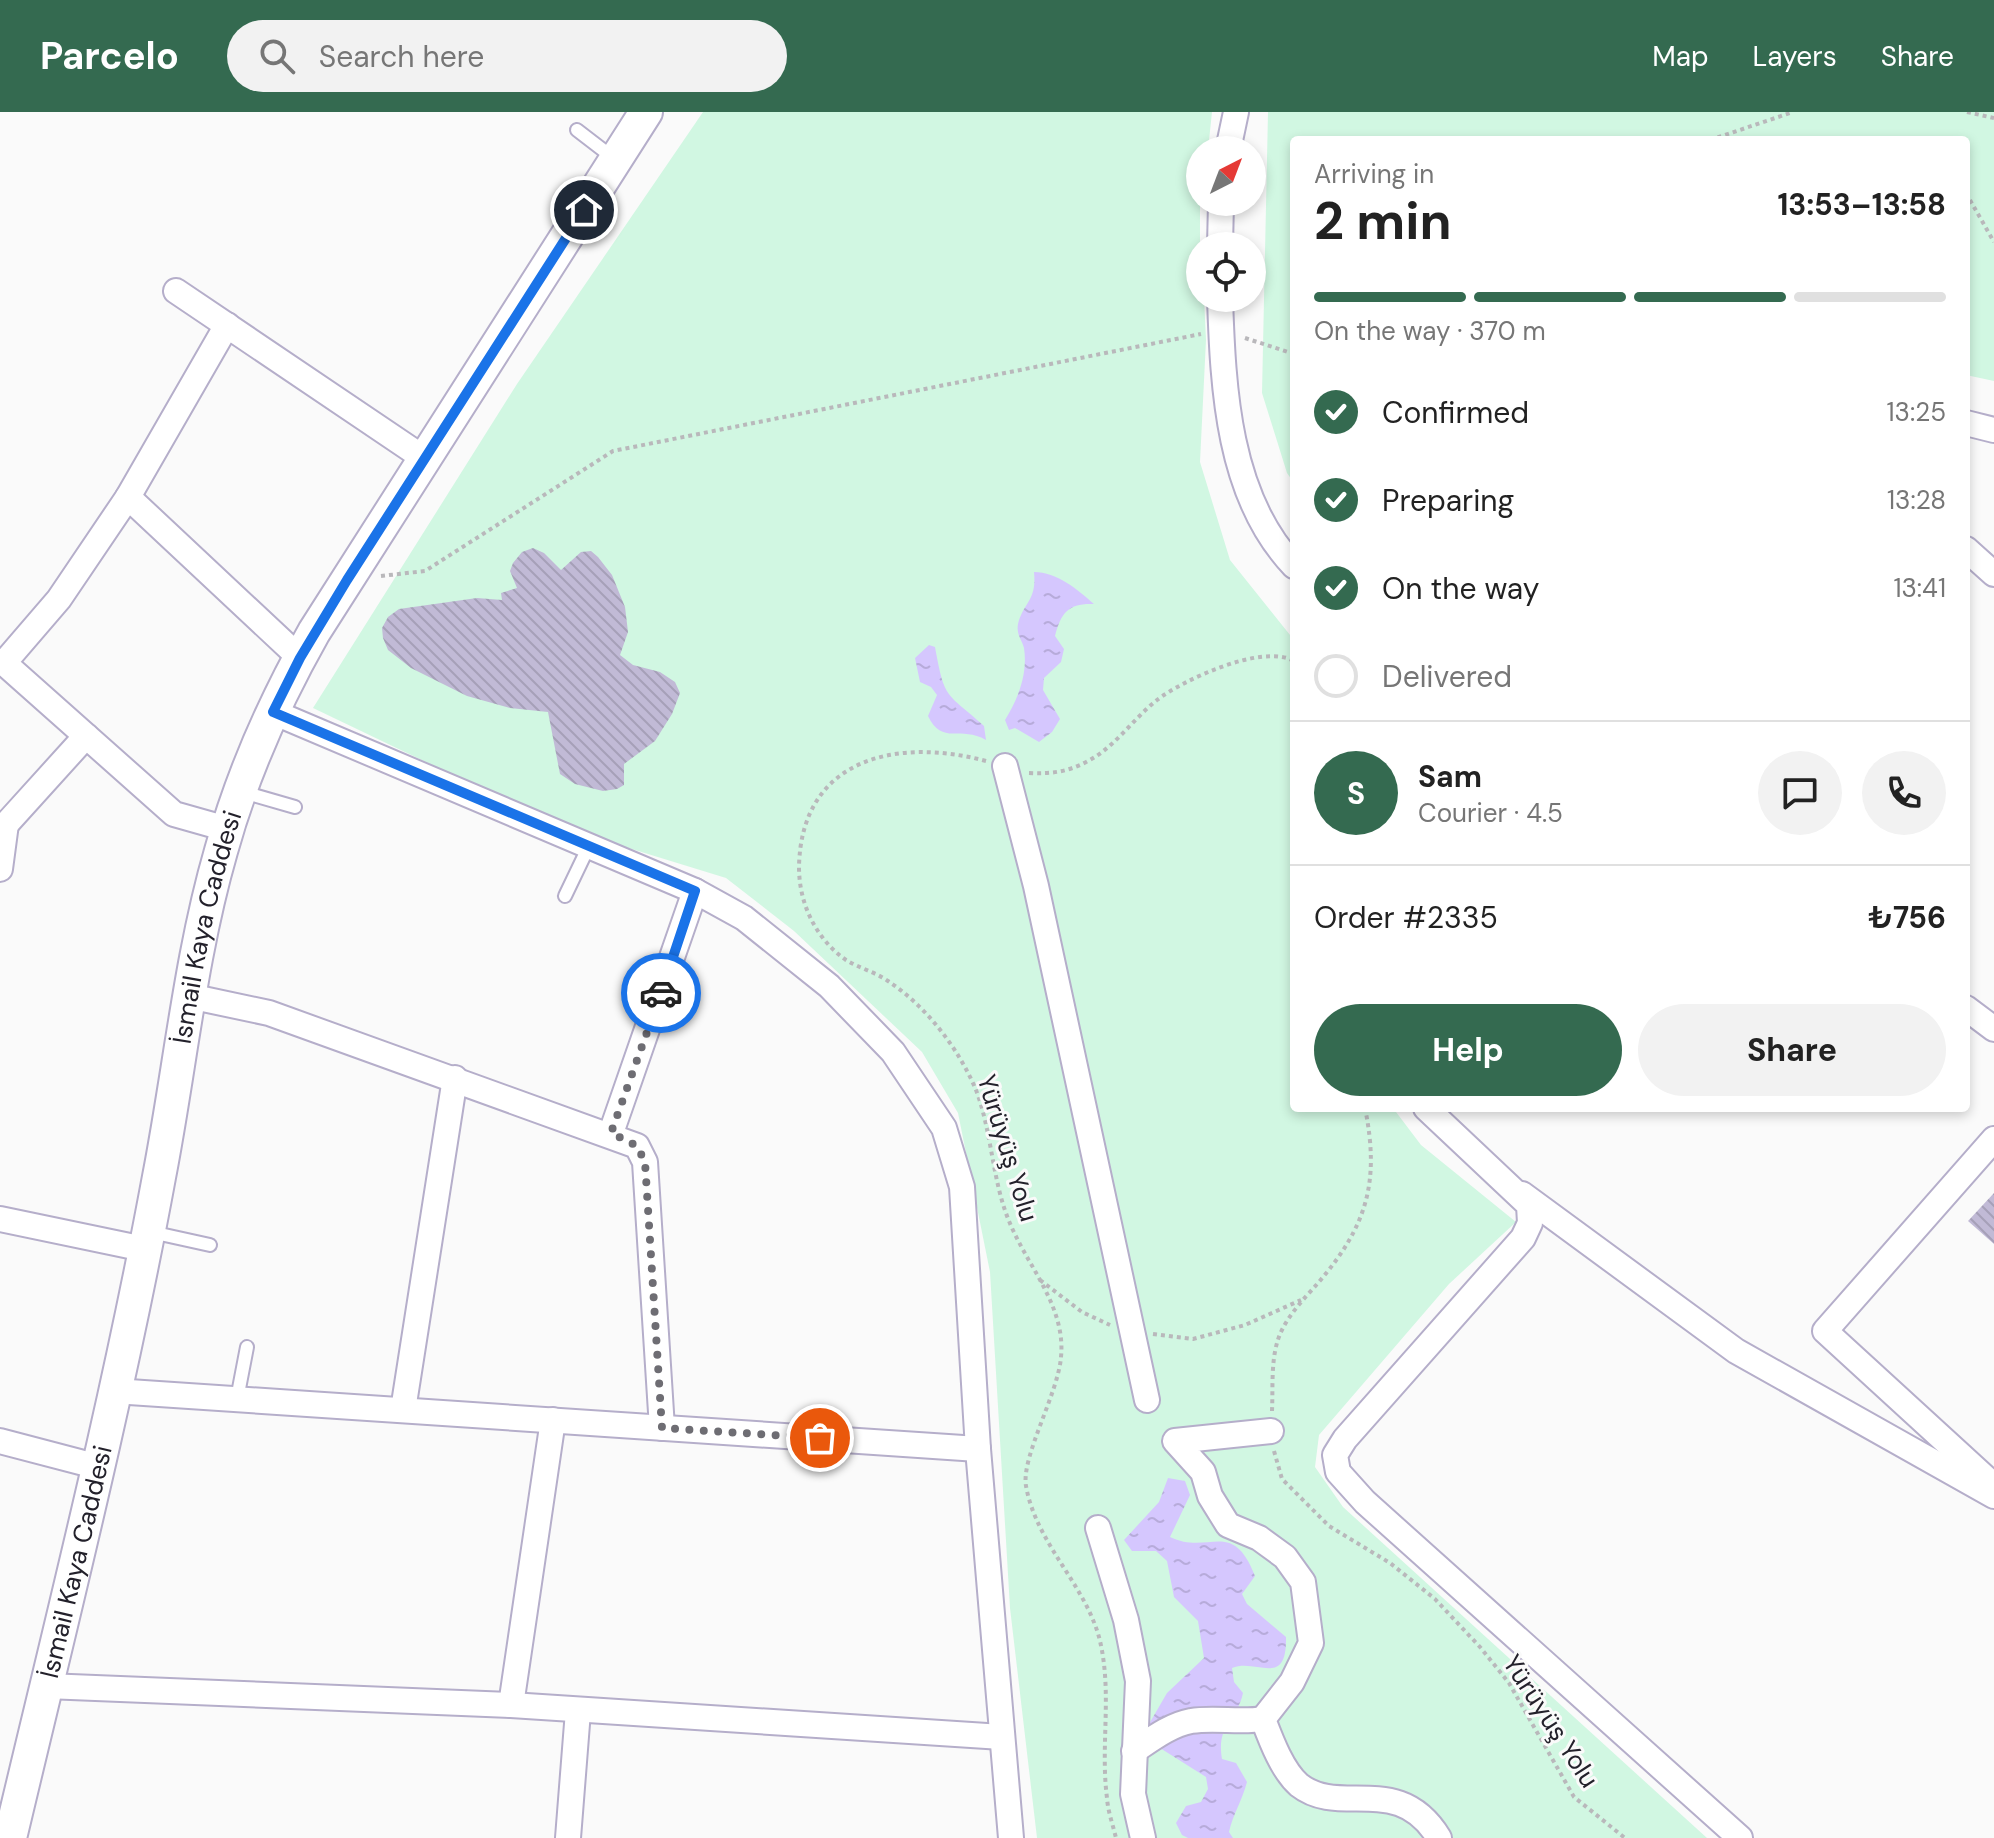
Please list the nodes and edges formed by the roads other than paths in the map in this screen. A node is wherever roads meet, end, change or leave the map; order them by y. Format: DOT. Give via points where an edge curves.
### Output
graph roads {
  1 [pos="646,112"];
  2 [pos="1236,112"];
  3 [pos="577,130"];
  4 [pos="1231,136"];
  5 [pos="616,160"];
  6 [pos="176,291"];
  7 [pos="1221,312"];
  8 [pos="227,325"];
  9 [pos="1970,424"];
  10 [pos="1994,430"];
  11 [pos="425,459"];
  12 [pos="128,497"];
  13 [pos="1970,553"];
  14 [pos="1290,562"];
  15 [pos="1994,574"];
  16 [pos="300,658"];
  17 [pos="273,712"];
  18 [pos="86,736"];
  19 [pos="1005,766"];
  20 [pos="240,791"];
  21 [pos="295,807"];
  22 [pos="3,827"];
  23 [pos="227,829"];
  24 [pos="588,848"];
  25 [pos="0,869"];
  26 [pos="695,891"];
  27 [pos="565,896"];
  28 [pos="189,996"];
  29 [pos="1970,1011"];
  30 [pos="1994,1029"];
  31 [pos="455,1078"];
  32 [pos="1430,1112"];
  33 [pos="611,1133"];
  34 [pos="1994,1139"];
  35 [pos="1501,1179"];
  36 [pos="0,1219"];
  37 [pos="146,1240"];
  38 [pos="210,1245"];
  39 [pos="247,1347"];
  40 [pos="114,1391"];
  41 [pos="237,1399"];
  42 [pos="1147,1400"];
  43 [pos="403,1410"];
  44 [pos="553,1420"];
  45 [pos="662,1428"];
  46 [pos="1271,1431"];
  47 [pos="0,1441"];
  48 [pos="978,1449"];
  49 [pos="99,1467"];
  50 [pos="1994,1486"];
  51 [pos="1994,1496"];
  52 [pos="1098,1528"];
  53 [pos="46,1686"];
  54 [pos="511,1705"];
  55 [pos="578,1711"];
  56 [pos="1263,1719"];
  57 [pos="1002,1737"];
  58 [pos="1142,1746"];
  59 [pos="10,1838"];
  60 [pos="568,1838"];
  61 [pos="1011,1838"];
  62 [pos="1143,1838"];
  63 [pos="1439,1838"];
  64 [pos="1740,1838"];
  1 -- 5 [label="street, İsmail Kaya Caddesi"];
  2 -- 4 [label="street"];
  3 -- 5 [label="lane"];
  5 -- 11 [label="street, İsmail Kaya Caddesi"];
  6 -- 8 [label="street"];
  7 -- 14 [label="street" via="1227,411 1241,470 1272,543"];
  8 -- 11 [label="street"];
  8 -- 12 [label="street"];
  9 -- 10 [label="street"];
  11 -- 16 [label="street, İsmail Kaya Caddesi"];
  12 -- 16 [label="street"];
  12 -- 18 [label="street" via="59,599 4,663"];
  13 -- 15 [label="street"];
  16 -- 17 [label="street, İsmail Kaya Caddesi"];
  17 -- 20 [label="street, İsmail Kaya Caddesi"];
  17 -- 24 [label="street"];
  18 -- 22 [label="street"];
  18 -- 23 [label="street" via="174,814"];
  19 -- 42 [label="street" via="1036,886"];
  20 -- 21 [label="lane"];
  20 -- 23 [label="street, İsmail Kaya Caddesi"];
  22 -- 25 [label="street"];
  23 -- 28 [label="street, İsmail Kaya Caddesi"];
  24 -- 26 [label="street"];
  24 -- 27 [label="lane"];
  26 -- 33 [label="street"];
  26 -- 48 [label="street" via="744,918 829,986 893,1052 944,1128 962,1187"];
  28 -- 31 [label="street" via="269,1013"];
  28 -- 37 [label="street, İsmail Kaya Caddesi"];
  29 -- 30 [label="street"];
  31 -- 33 [label="street"];
  31 -- 43 [label="street"];
  32 -- 35 [label="street"];
  33 -- 45 [label="street" via="637,1146 645,1162"];
  34 -- 50 [label="street" via="1825,1331"];
  35 -- 51 [label="street" via="1736,1351"];
  35 -- 64 [label="street" via="1529,1205 1530,1223 1523,1238 1345,1439 1335,1455 1338,1472 1365,1502"];
  36 -- 37 [label="street"];
  37 -- 38 [label="lane"];
  37 -- 40 [label="street, İsmail Kaya Caddesi"];
  39 -- 41 [label="lane"];
  40 -- 41 [label="street"];
  40 -- 49 [label="street, İsmail Kaya Caddesi"];
  41 -- 43 [label="street"];
  43 -- 44 [label="street"];
  44 -- 45 [label="street"];
  44 -- 54 [label="street"];
  45 -- 48 [label="street"];
  46 -- 56 [label="street" via="1175,1441 1203,1472 1228,1525 1285,1557 1303,1582 1311,1643 1292,1682"];
  47 -- 49 [label="street"];
  48 -- 57 [label="street"];
  49 -- 53 [label="street, İsmail Kaya Caddesi"];
  52 -- 58 [label="street" via="1126,1620 1138,1681"];
  53 -- 54 [label="street"];
  53 -- 59 [label="street, İsmail Kaya Caddesi"];
  54 -- 55 [label="street"];
  55 -- 57 [label="street"];
  55 -- 60 [label="street"];
  56 -- 58 [label="street" via="1192,1721 1167,1729"];
  56 -- 63 [label="street" via="1298,1784 1319,1796 1375,1796 1400,1802 1431,1825"];
  57 -- 61 [label="street"];
  58 -- 62 [label="street" via="1133,1794"];
}
